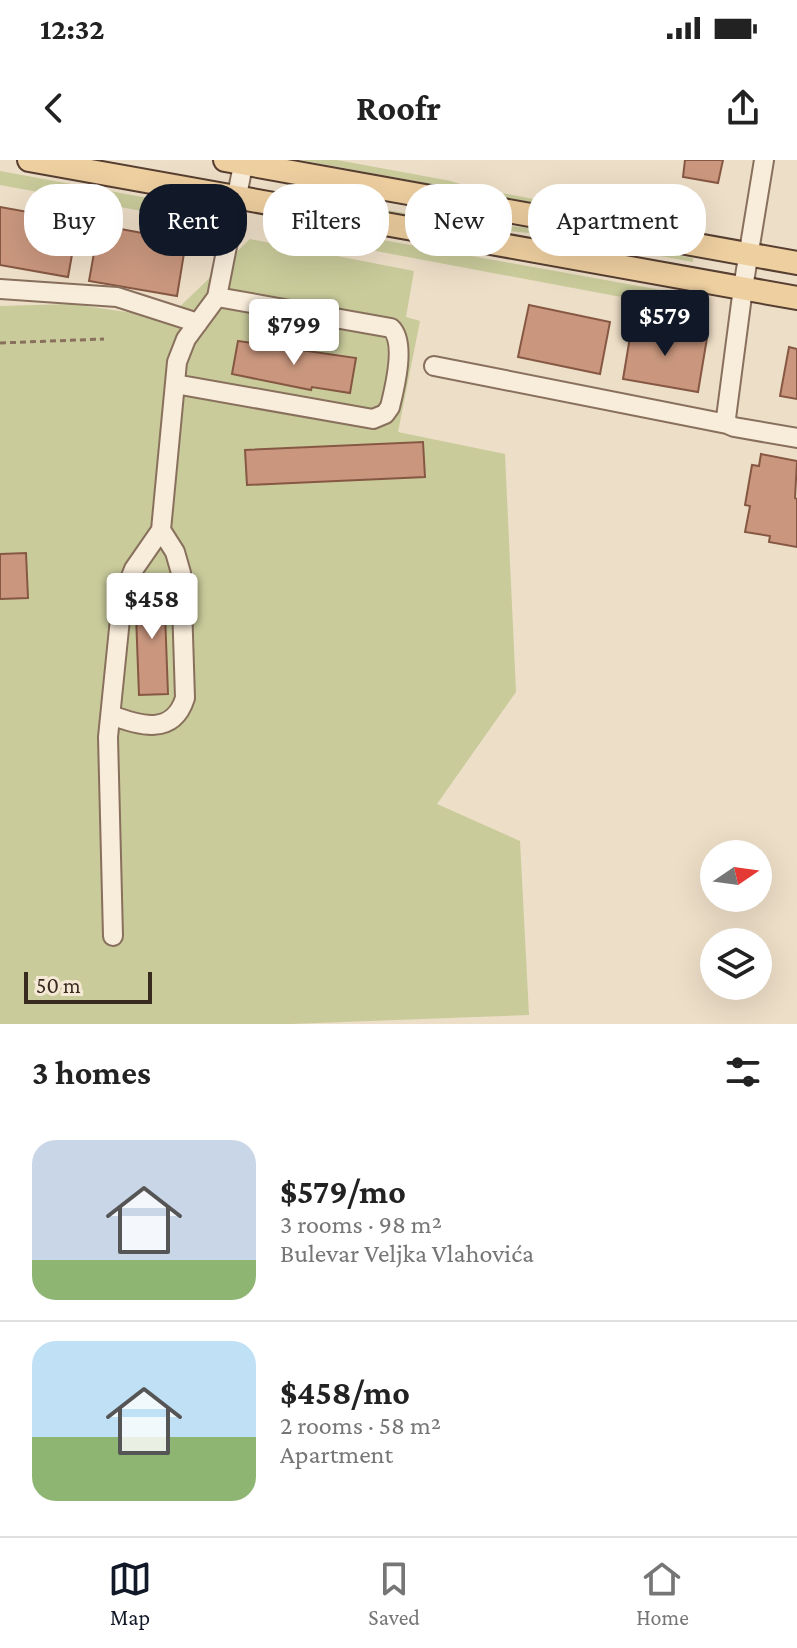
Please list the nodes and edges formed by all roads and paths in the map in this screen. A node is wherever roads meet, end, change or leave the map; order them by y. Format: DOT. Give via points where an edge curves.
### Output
graph roads {
  1 [pos="29,160"];
  2 [pos="764,160"];
  3 [pos="237,161"];
  4 [pos="164,184"];
  5 [pos="237,184"];
  6 [pos="247,199"];
  7 [pos="748,254"];
  8 [pos="225,256"];
  9 [pos="797,263"];
  10 [pos="743,288"];
  11 [pos="0,289"];
  12 [pos="217,297"];
  13 [pos="797,298"];
  14 [pos="198,323"];
  15 [pos="104,339"];
  16 [pos="0,343"];
  17 [pos="434,366"];
  18 [pos="175,384"];
  19 [pos="727,424"];
  20 [pos="797,438"];
  21 [pos="161,530"];
  22 [pos="111,715"];
  23 [pos="113,936"];
  1 -- 4 [label="main road"];
  2 -- 7 [label="street"];
  3 -- 5 [label="street"];
  3 -- 7 [label="main road"];
  6 -- 10 [label="main road"];
  7 -- 9 [label="main road"];
  7 -- 10 [label="street"];
  8 -- 12 [label="street"];
  10 -- 13 [label="main road"];
  10 -- 19 [label="street"];
  11 -- 14 [label="street" via="117,297"];
  12 -- 14 [label="street"];
  12 -- 18 [label="street" via="391,328 399,348 390,407 373,419"];
  14 -- 18 [label="street" via="182,347"];
  15 -- 16 [label="path"];
  17 -- 19 [label="street"];
  18 -- 21 [label="street"];
  19 -- 20 [label="street"];
  21 -- 22 [label="street" via="134,569 122,599"];
  21 -- 22 [label="street" via="181,573 185,698 170,721 154,725"];
  22 -- 23 [label="street"];
}
